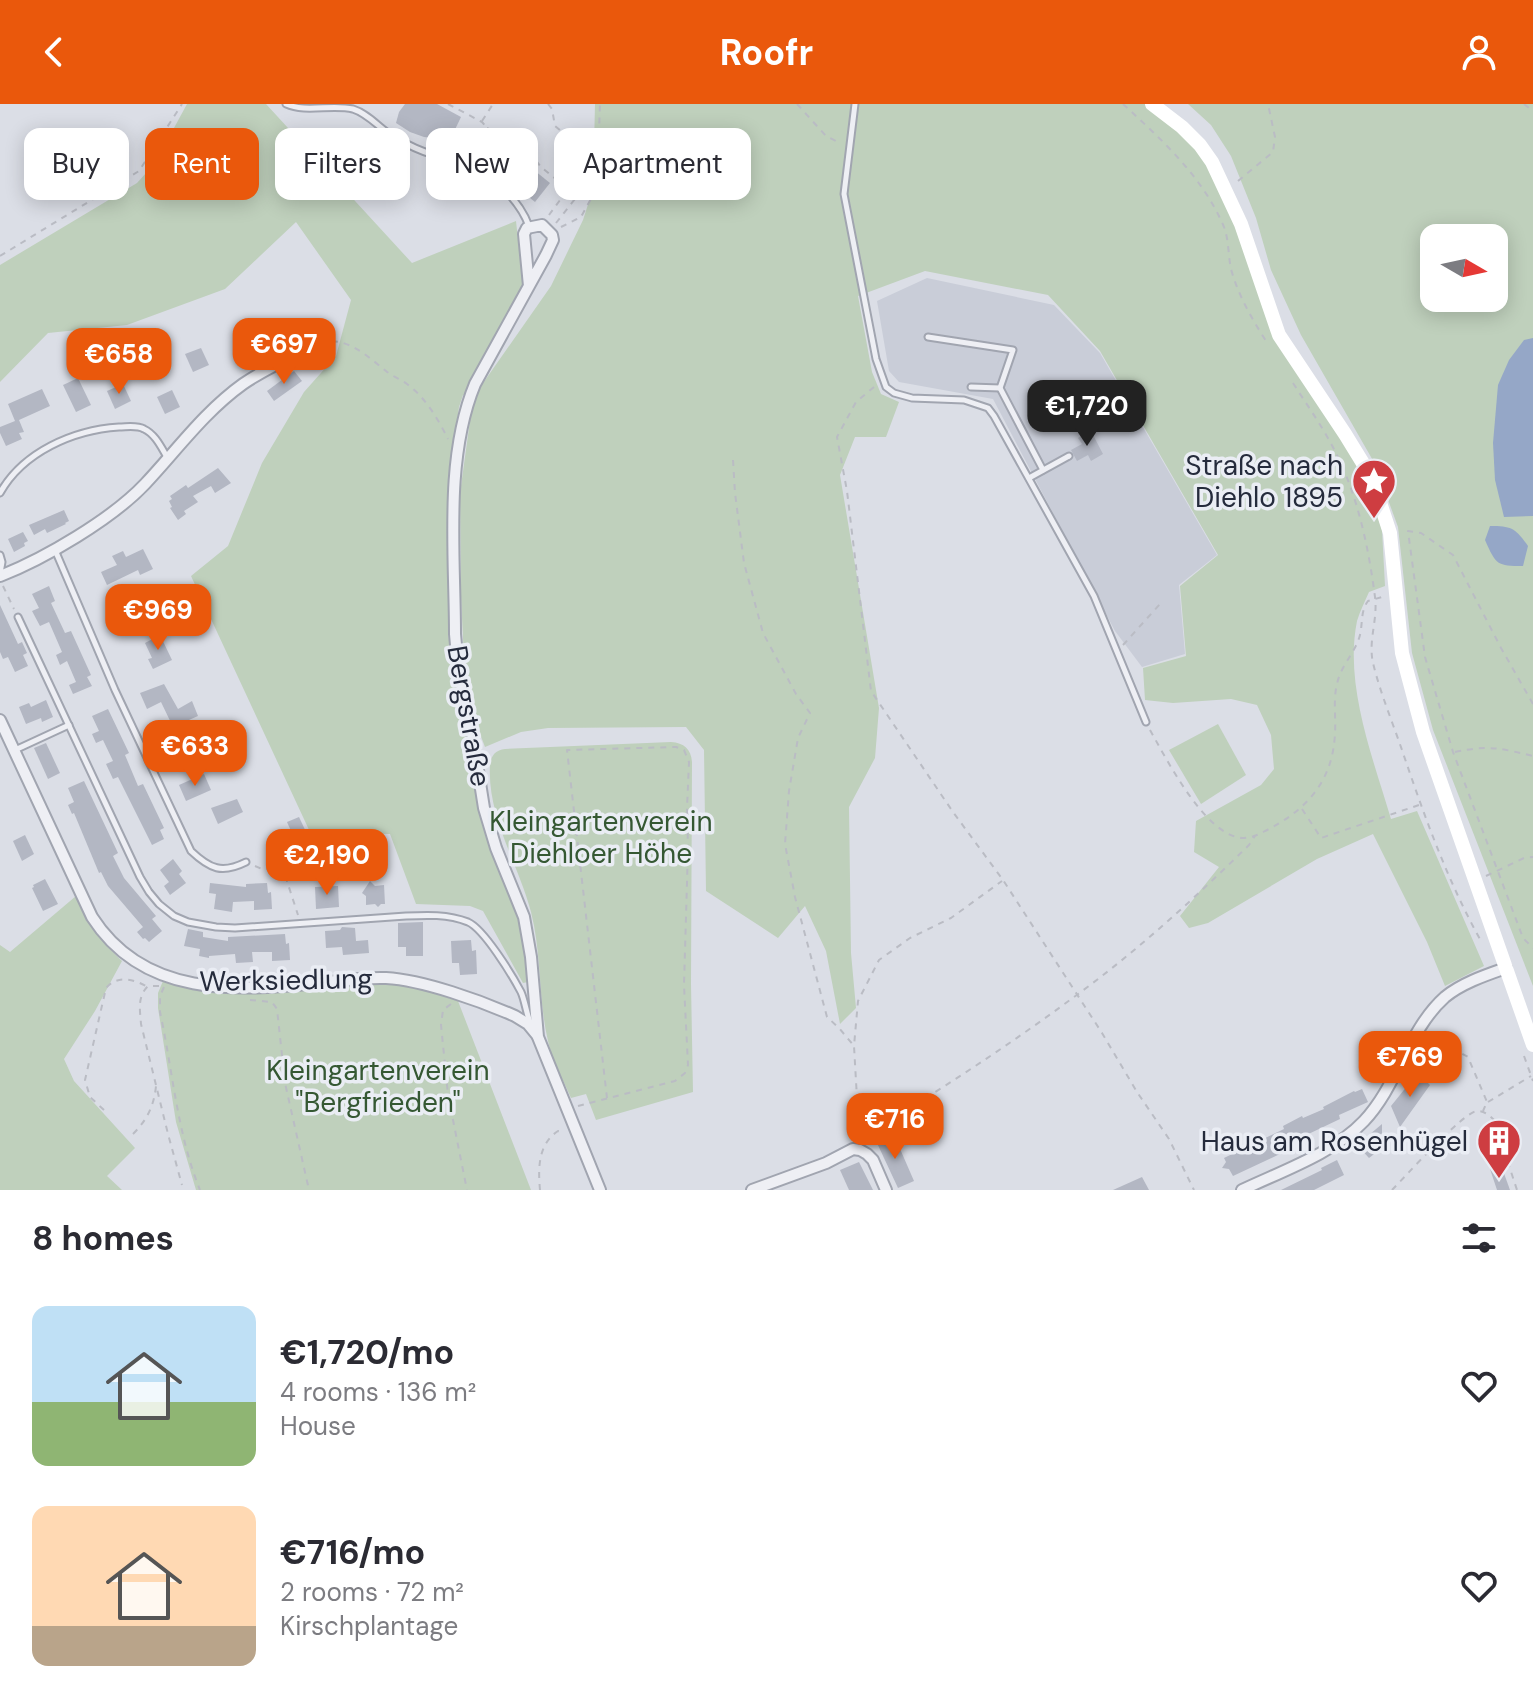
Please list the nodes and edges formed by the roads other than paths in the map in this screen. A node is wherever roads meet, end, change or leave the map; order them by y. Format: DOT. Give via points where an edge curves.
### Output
graph roads {
  1 [pos="286,104"];
  2 [pos="855,104"];
  3 [pos="1152,104"];
  4 [pos="530,227"];
  5 [pos="529,286"];
  6 [pos="928,337"];
  7 [pos="308,349"];
  8 [pos="971,387"];
  9 [pos="1000,388"];
  10 [pos="1069,456"];
  11 [pos="167,457"];
  12 [pos="1043,470"];
  13 [pos="1029,478"];
  14 [pos="0,493"];
  15 [pos="55,549"];
  16 [pos="0,555"];
  17 [pos="0,576"];
  18 [pos="18,617"];
  19 [pos="0,720"];
  20 [pos="1146,722"];
  21 [pos="69,725"];
  22 [pos="14,751"];
  23 [pos="246,862"];
  24 [pos="1506,968"];
  25 [pos="536,1034"];
  26 [pos="1533,1045"];
  27 [pos="600,1190"];
  28 [pos="752,1190"];
  29 [pos="886,1190"];
  30 [pos="1242,1190"];
  1 -- 4 [label="lane" via="356,109 427,153 468,163 519,206"];
  2 -- 13 [label="lane" via="844,194 882,380 902,396 964,400 988,408"];
  3 -- 24 [label="main road" via="1182,127 1212,162 1241,224 1279,335 1372,478 1390,533 1402,653 1423,732"];
  4 -- 5 [label="street" via="524,234"];
  4 -- 5 [label="street, Bergstraße" via="547,229 553,240"];
  5 -- 25 [label="street, Bergstraße" via="467,404 454,493 455,634 484,808 524,917"];
  6 -- 9 [label="lane" via="1013,350"];
  7 -- 11 [label="street" via="243,384"];
  8 -- 9 [label="lane"];
  9 -- 12 [label="lane"];
  10 -- 12 [label="lane"];
  11 -- 14 [label="lane" via="142,428 91,431 41,451"];
  11 -- 15 [label="street" via="131,497"];
  12 -- 13 [label="lane"];
  13 -- 20 [label="lane" via="1094,596"];
  15 -- 17 [label="street"];
  15 -- 23 [label="lane" via="191,851 215,868 232,869"];
  16 -- 17 [label="lane"];
  18 -- 21 [label="lane, Werksiedlung"];
  19 -- 22 [label="street, Werksiedlung"];
  21 -- 22 [label="lane"];
  21 -- 25 [label="lane, Werksiedlung" via="140,877 168,912 188,922 235,928 424,915 469,923 485,936 521,993"];
  22 -- 25 [label="street, Werksiedlung" via="92,917 133,960 194,985 390,978 415,982 515,1016"];
  24 -- 26 [label="main road"];
  24 -- 30 [label="street" via="1451,993 1433,1011 1373,1111 1350,1135"];
  25 -- 27 [label="street, Bergstraße"];
  28 -- 29 [label="street" via="853,1149 873,1160"];
}
